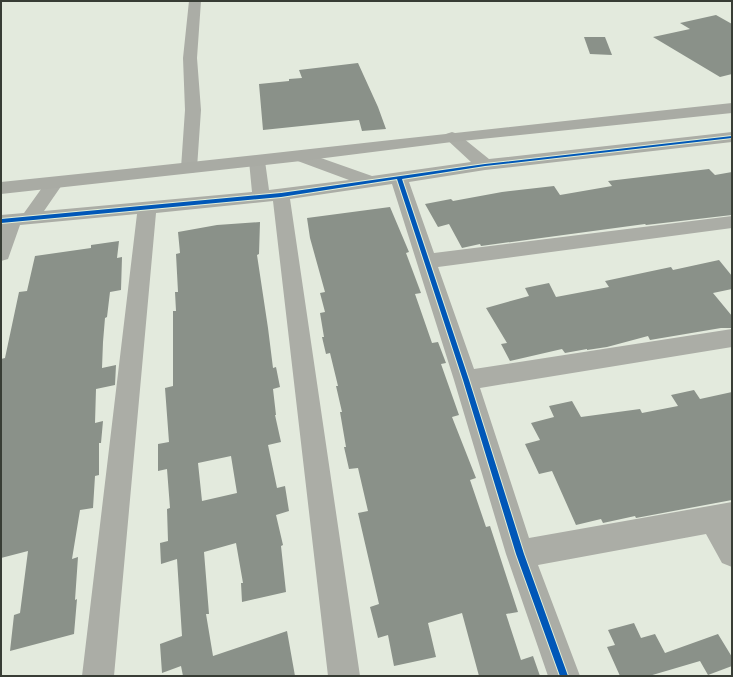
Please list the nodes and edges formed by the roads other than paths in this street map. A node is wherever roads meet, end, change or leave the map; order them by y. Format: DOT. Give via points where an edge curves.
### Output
graph roads {
  1 [pos="195,1"];
  2 [pos="732,108"];
  3 [pos="452,137"];
  4 [pos="732,137"];
  5 [pos="301,156"];
  6 [pos="257,161"];
  7 [pos="485,166"];
  8 [pos="189,168"];
  9 [pos="399,178"];
  10 [pos="55,182"];
  11 [pos="372,182"];
  12 [pos="1,188"];
  13 [pos="271,196"];
  14 [pos="147,208"];
  15 [pos="14,219"];
  16 [pos="732,222"];
  17 [pos="1,254"];
  18 [pos="426,261"];
  19 [pos="732,338"];
  20 [pos="466,380"];
  21 [pos="722,518"];
  22 [pos="732,553"];
  23 [pos="520,554"];
  24 [pos="98,676"];
  25 [pos="344,676"];
  26 [pos="564,676"];
  1 -- 8 [label="street" via="190,58 193,110"];
  2 -- 3 [label="street"];
  3 -- 5 [label="street"];
  3 -- 7 [label="street"];
  4 -- 7 [label="street"];
  5 -- 6 [label="street"];
  5 -- 11 [label="street"];
  6 -- 8 [label="street"];
  6 -- 13 [label="street"];
  7 -- 9 [label="street"];
  8 -- 10 [label="street"];
  9 -- 11 [label="street"];
  9 -- 18 [label="street"];
  10 -- 12 [label="street"];
  10 -- 15 [label="street"];
  11 -- 13 [label="street"];
  13 -- 14 [label="street"];
  13 -- 25 [label="street"];
  14 -- 15 [label="street"];
  14 -- 24 [label="street"];
  15 -- 17 [label="street"];
  16 -- 18 [label="street"];
  18 -- 20 [label="street"];
  19 -- 20 [label="street"];
  20 -- 23 [label="street"];
  21 -- 22 [label="street"];
  21 -- 23 [label="street"];
  23 -- 26 [label="street"];
}
